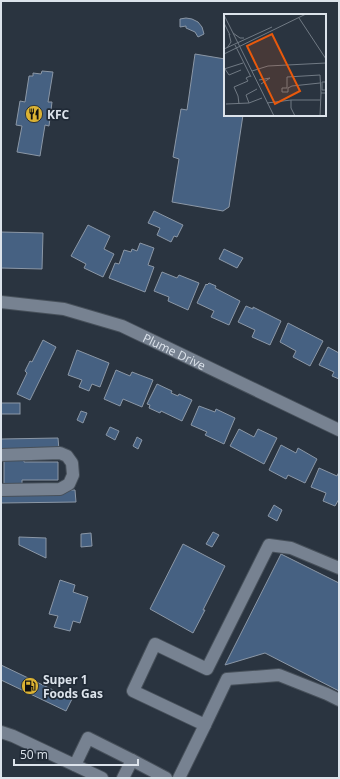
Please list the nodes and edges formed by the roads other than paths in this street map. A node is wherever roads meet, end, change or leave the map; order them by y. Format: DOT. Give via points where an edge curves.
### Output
graph roads {
  1 [pos="1,302"];
  2 [pos="339,430"];
  3 [pos="1,455"];
  4 [pos="1,490"];
  5 [pos="339,568"];
  6 [pos="207,669"];
  7 [pos="227,679"];
  8 [pos="339,700"];
  9 [pos="205,724"];
  10 [pos="1,732"];
  11 [pos="132,760"];
  12 [pos="75,765"];
  13 [pos="102,778"];
  14 [pos="123,778"];
  15 [pos="166,778"];
  16 [pos="179,778"];
  1 -- 2 [label="street, Plume Drive" via="64,309 122,326"];
  3 -- 4 [label="street" via="60,453 67,456 72,463 73,475 69,484 60,489"];
  5 -- 6 [label="street" via="291,548 269,545"];
  6 -- 7 [label="street"];
  6 -- 9 [label="street" via="155,644 133,691"];
  7 -- 8 [label="street" via="279,675"];
  7 -- 9 [label="street"];
  9 -- 16 [label="street"];
  10 -- 12 [label="street"];
  11 -- 12 [label="street" via="88,738"];
  11 -- 14 [label="street"];
  11 -- 15 [label="street"];
  12 -- 13 [label="street"];
}
